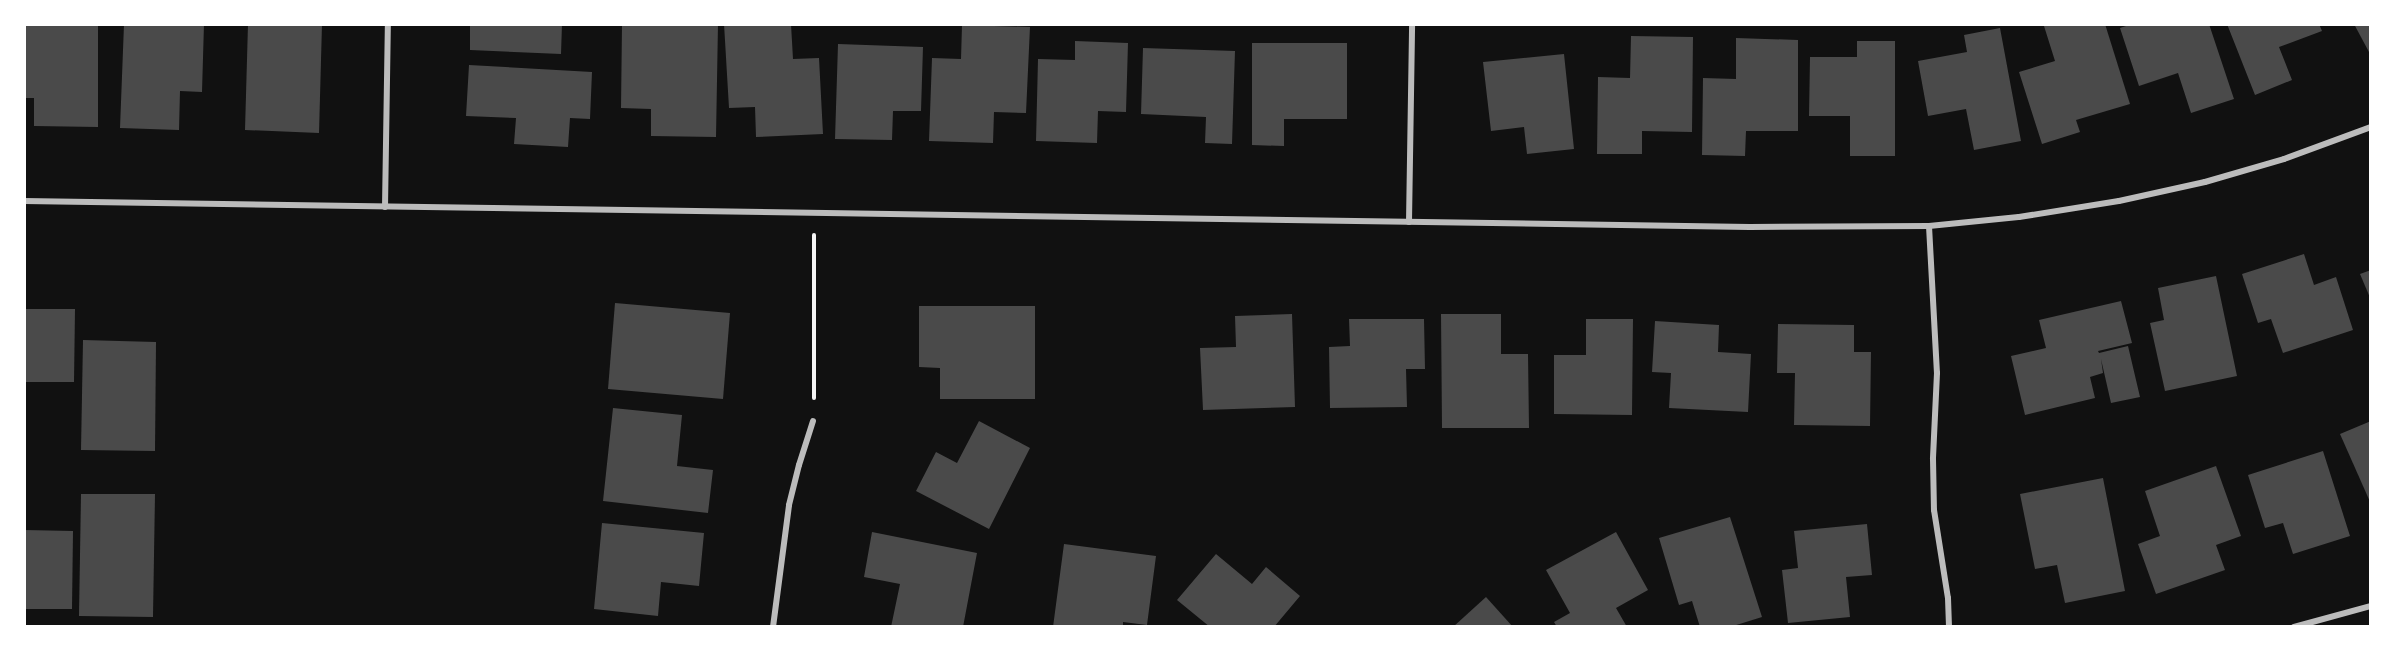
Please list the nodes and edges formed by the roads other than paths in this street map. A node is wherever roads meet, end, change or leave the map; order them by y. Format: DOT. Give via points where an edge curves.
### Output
graph roads {
  1 [pos="388,24"];
  2 [pos="1412,24"];
  3 [pos="2371,127"];
  4 [pos="24,201"];
  5 [pos="385,207"];
  6 [pos="1409,222"];
  7 [pos="1929,226"];
  8 [pos="813,421"];
  9 [pos="2371,606"];
  10 [pos="773,627"];
  11 [pos="1949,627"];
  12 [pos="2294,627"];
  1 -- 5 [label="street"];
  2 -- 6 [label="street"];
  3 -- 7 [label="street" via="2284,159 2205,182 2108,203"];
  4 -- 5 [label="street"];
  5 -- 6 [label="street"];
  6 -- 7 [label="street"];
  7 -- 11 [label="street" via="1937,373 1934,510"];
  8 -- 10 [label="street" via="789,505"];
  9 -- 12 [label="street"];
}
